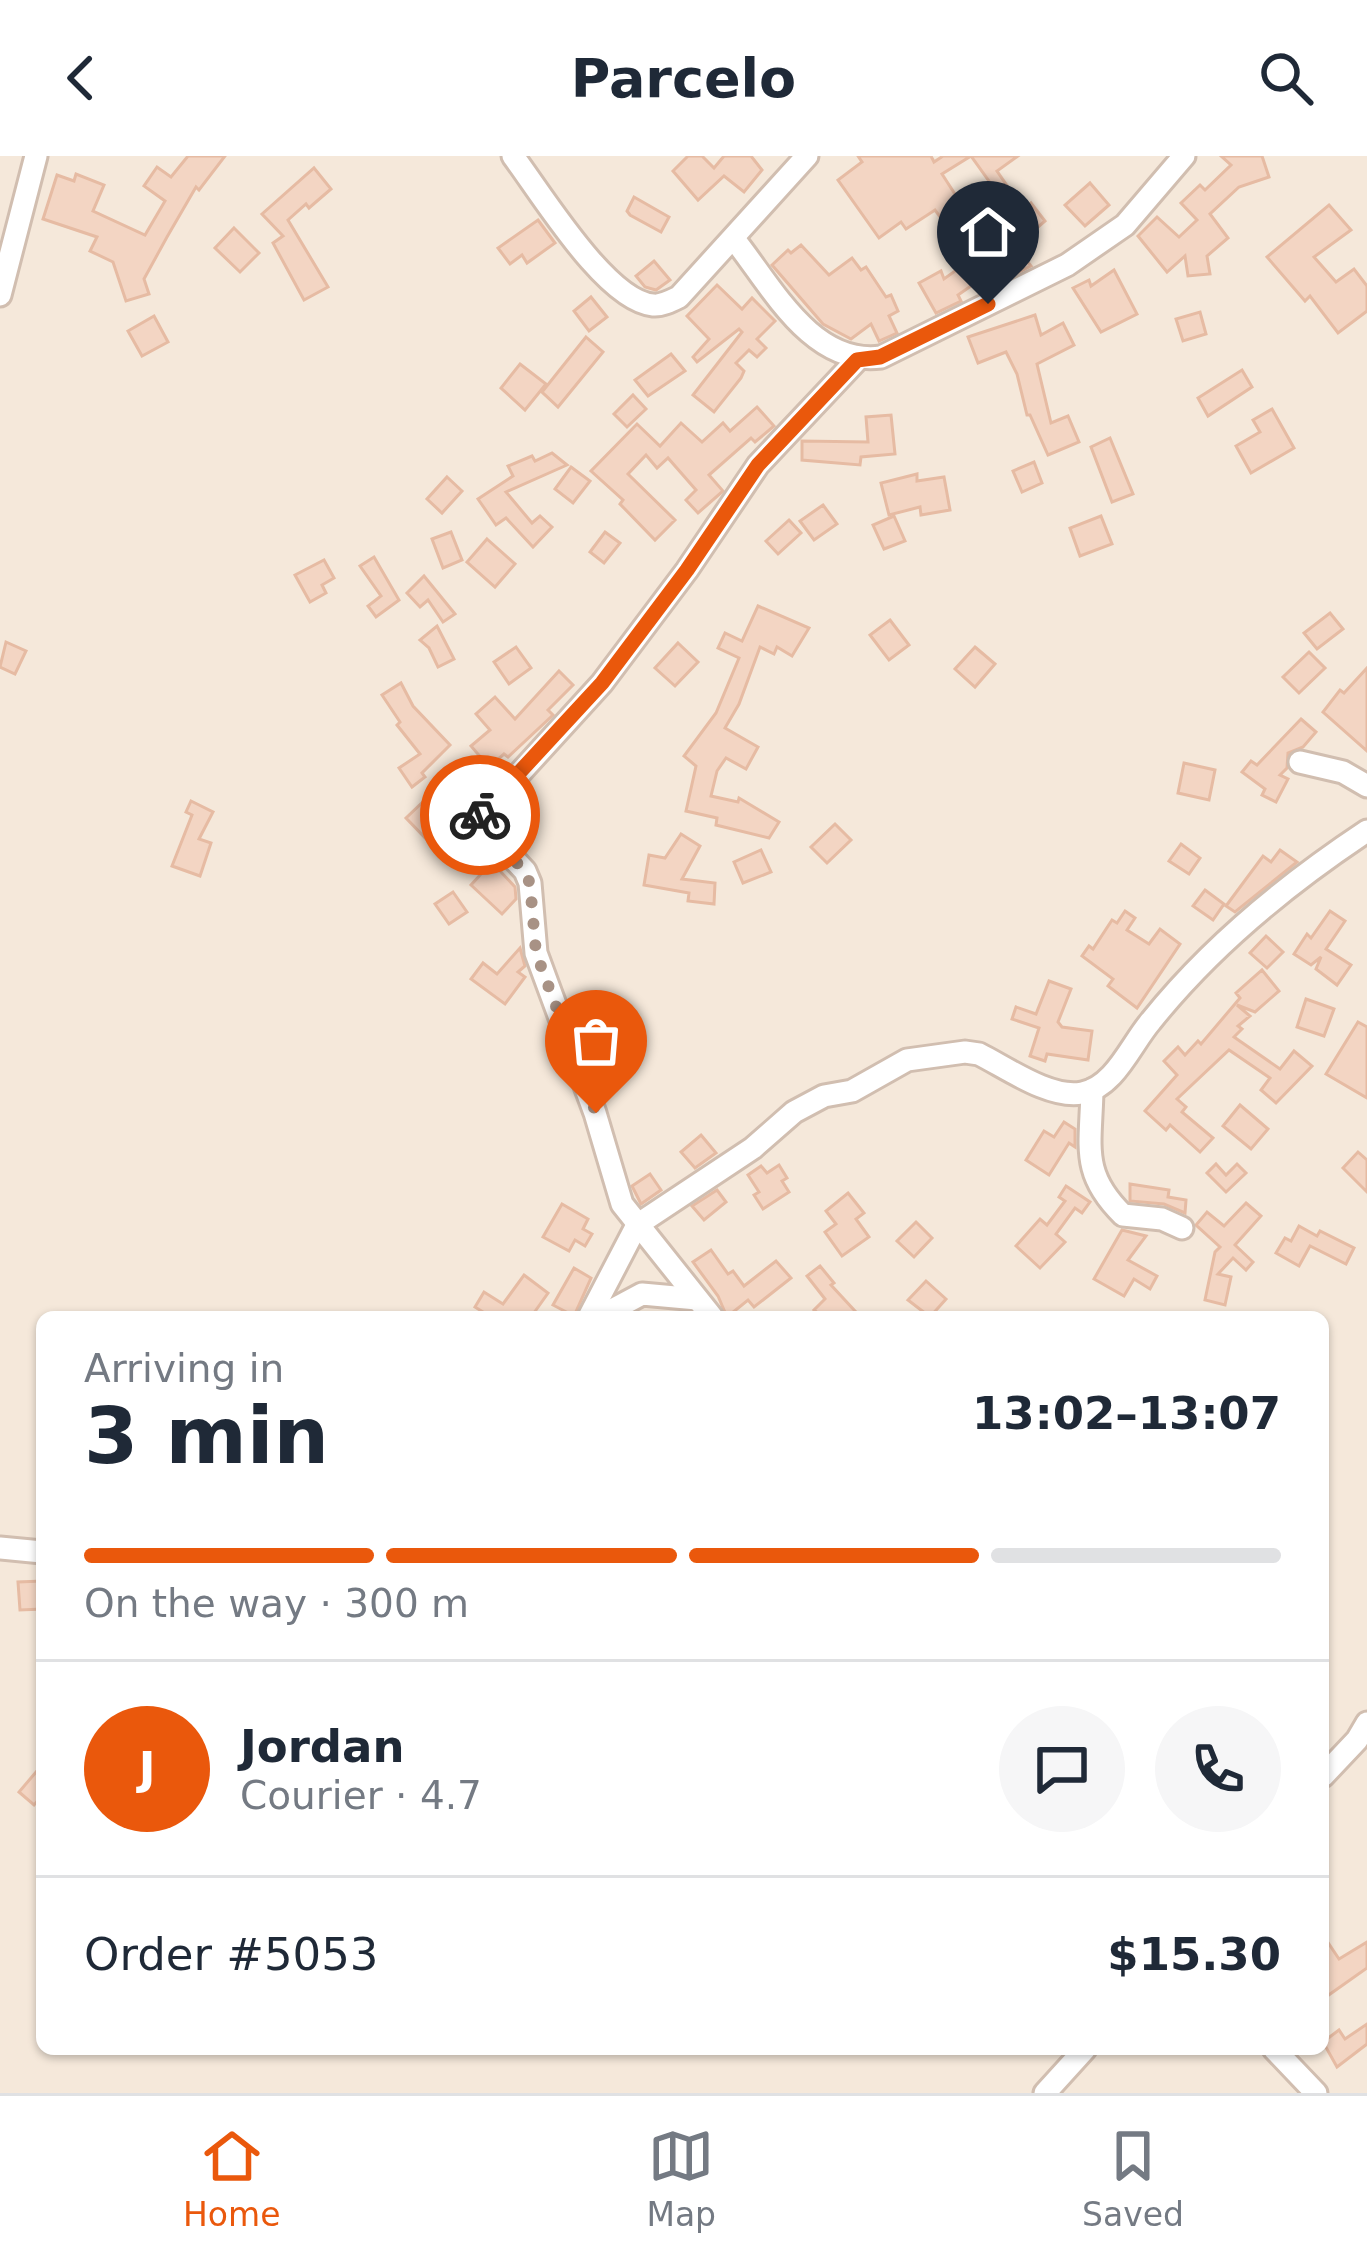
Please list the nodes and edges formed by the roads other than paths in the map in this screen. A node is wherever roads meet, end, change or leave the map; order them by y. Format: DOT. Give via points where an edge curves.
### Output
graph roads {
  1 [pos="36,156"];
  2 [pos="512,156"];
  3 [pos="807,156"];
  4 [pos="1184,156"];
  5 [pos="734,239"];
  6 [pos="0,295"];
  7 [pos="857,360"];
  8 [pos="1300,762"];
  9 [pos="1367,786"];
  10 [pos="1367,831"];
  11 [pos="1092,1090"];
  12 [pos="637,1225"];
  13 [pos="1182,1228"];
  14 [pos="705,1308"];
  15 [pos="592,1311"];
  16 [pos="610,1311"];
  17 [pos="0,1548"];
  18 [pos="36,1551"];
  19 [pos="1367,1723"];
  20 [pos="1329,1770"];
  21 [pos="1080,2055"];
  22 [pos="1280,2055"];
  23 [pos="1045,2093"];
  24 [pos="1316,2093"];
  1 -- 6 [label="street"];
  2 -- 5 [label="street" via="629,298 656,306 680,297"];
  3 -- 5 [label="street"];
  4 -- 7 [label="street" via="1124,225 1067,265 895,351"];
  5 -- 7 [label="street" via="811,336"];
  7 -- 12 [label="street" via="758,465 602,683 477,820 525,871 536,953 612,1178"];
  8 -- 9 [label="street"];
  10 -- 11 [label="street" via="1206,958"];
  11 -- 12 [label="street" via="1067,1094 965,1052 907,1060 794,1112"];
  11 -- 13 [label="street" via="1097,1188 1123,1215"];
  12 -- 14 [label="street"];
  12 -- 15 [label="street"];
  14 -- 16 [label="street" via="642,1294"];
  17 -- 18 [label="street"];
  19 -- 20 [label="street"];
  21 -- 23 [label="street"];
  22 -- 24 [label="street"];
}
